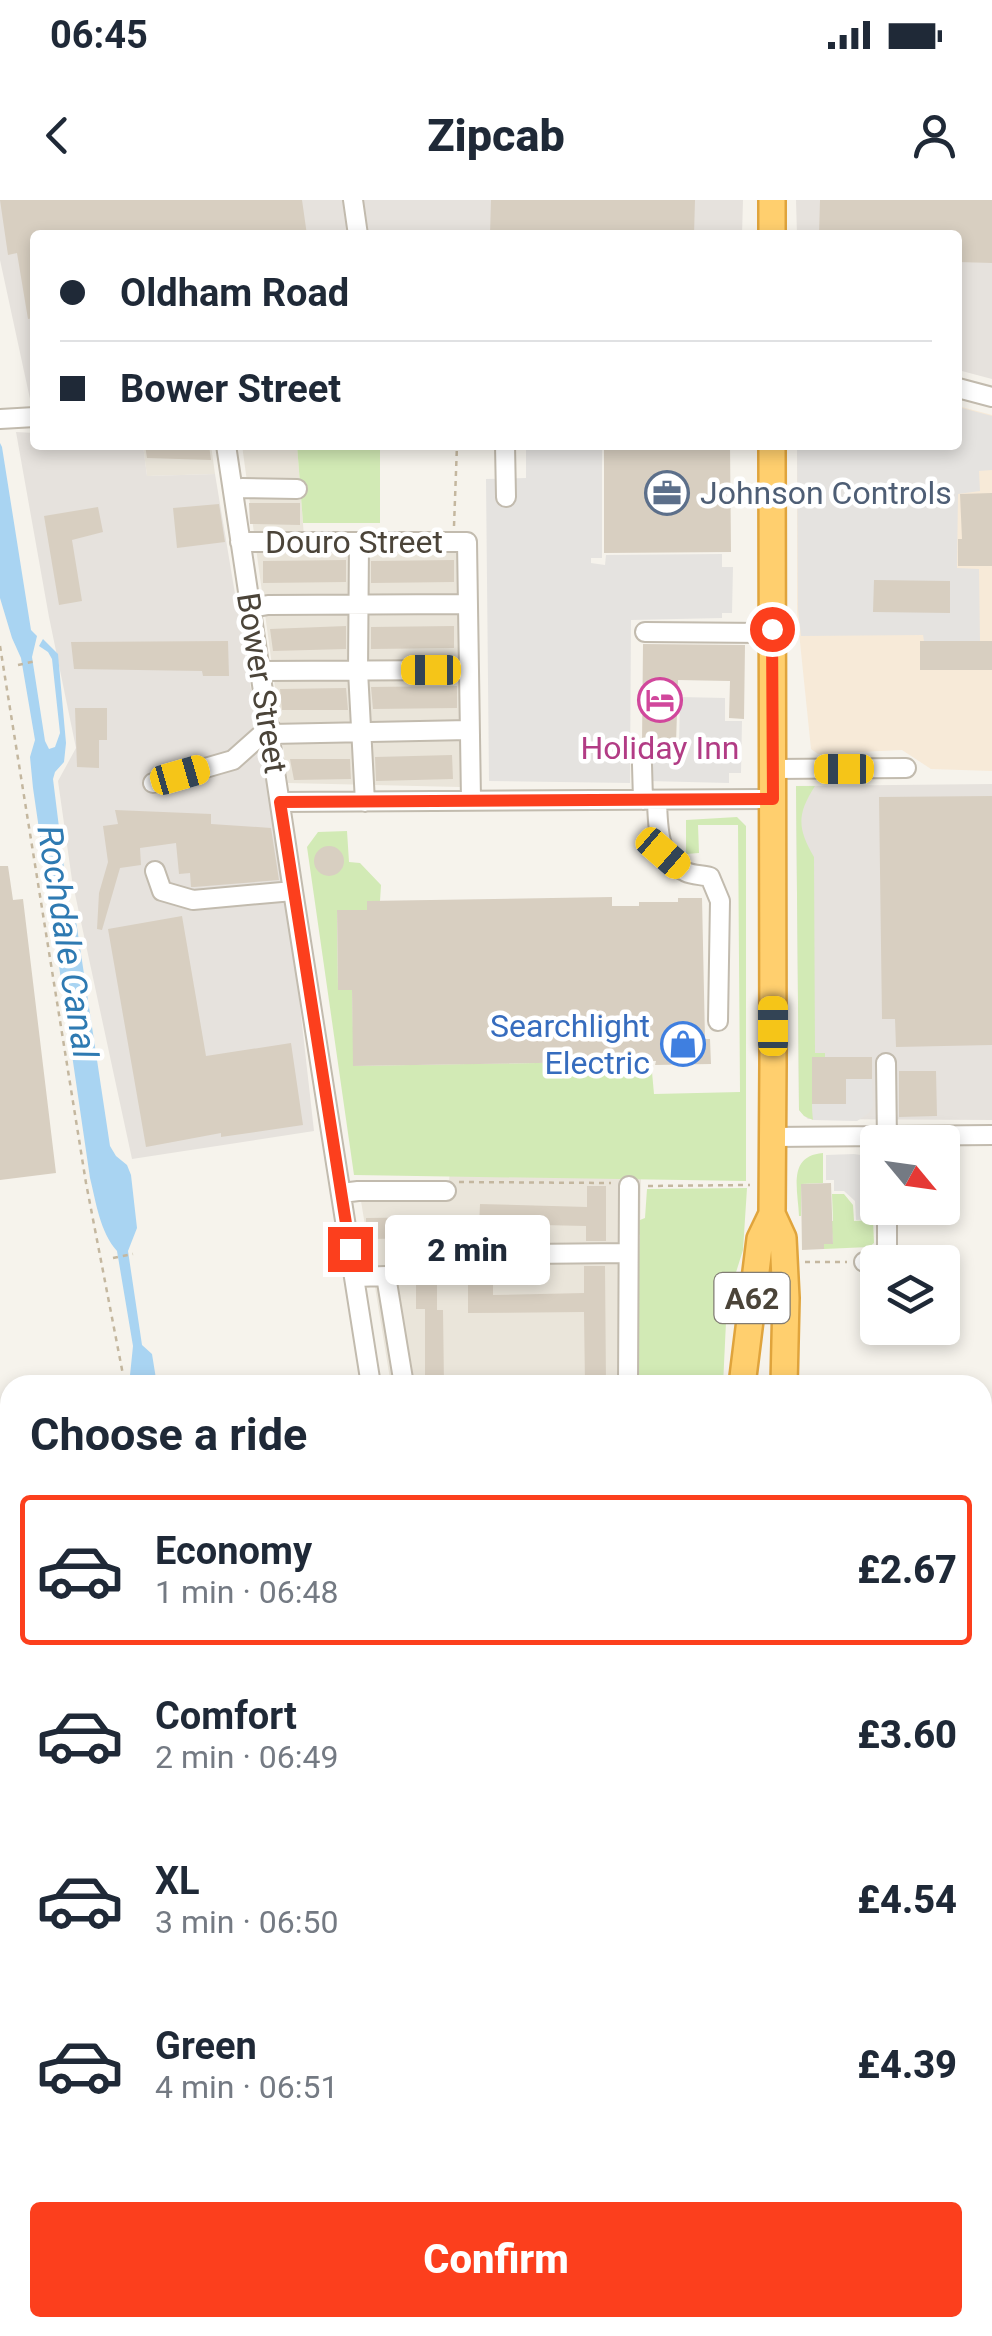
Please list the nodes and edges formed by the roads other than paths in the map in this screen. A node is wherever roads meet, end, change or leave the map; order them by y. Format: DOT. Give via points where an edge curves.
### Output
graph roads {
  1 [pos="354,200"];
  2 [pos="772,200"];
  3 [pos="357,230"];
  4 [pos="772,230"];
  5 [pos="962,389"];
  6 [pos="992,397"];
  7 [pos="30,417"];
  8 [pos="0,420"];
  9 [pos="227,450"];
  10 [pos="505,450"];
  11 [pos="772,450"];
  12 [pos="297,489"];
  13 [pos="233,490"];
  14 [pos="506,497"];
  15 [pos="240,542"];
  16 [pos="359,542"];
  17 [pos="467,604"];
  18 [pos="358,605"];
  19 [pos="250,608"];
  20 [pos="645,632"];
  21 [pos="772,633"];
  22 [pos="358,670"];
  23 [pos="468,670"];
  24 [pos="260,671"];
  25 [pos="469,730"];
  26 [pos="270,731"];
  27 [pos="361,732"];
  28 [pos="642,764"];
  29 [pos="906,768"];
  30 [pos="773,770"];
  31 [pos="154,783"];
  32 [pos="773,799"];
  33 [pos="470,800"];
  34 [pos="650,800"];
  35 [pos="280,802"];
  36 [pos="365,802"];
  37 [pos="155,872"];
  38 [pos="293,890"];
  39 [pos="718,1021"];
  40 [pos="886,1063"];
  41 [pos="887,1125"];
  42 [pos="992,1135"];
  43 [pos="960,1136"];
  44 [pos="773,1138"];
  45 [pos="860,1139"];
  46 [pos="629,1186"];
  47 [pos="446,1191"];
  48 [pos="342,1194"];
  49 [pos="772,1214"];
  50 [pos="524,1254"];
  51 [pos="627,1254"];
  52 [pos="355,1277"];
  53 [pos="370,1375"];
  54 [pos="402,1375"];
  55 [pos="628,1375"];
  56 [pos="743,1375"];
  57 [pos="785,1375"];
  1 -- 3 [label="street"];
  2 -- 4 [label="highway"];
  5 -- 6 [label="street"];
  7 -- 8 [label="street"];
  9 -- 13 [label="street, Bower Street"];
  10 -- 14 [label="street"];
  11 -- 21 [label="highway, A62"];
  12 -- 13 [label="street"];
  13 -- 15 [label="street, Bower Street"];
  15 -- 16 [label="street, Douro Street"];
  15 -- 19 [label="street, Bower Street"];
  16 -- 17 [label="street, Douro Street" via="460,542"];
  16 -- 18 [label="street"];
  17 -- 18 [label="street"];
  17 -- 23 [label="street"];
  18 -- 19 [label="street"];
  18 -- 22 [label="street"];
  19 -- 24 [label="street, Bower Street"];
  20 -- 21 [label="street"];
  21 -- 30 [label="highway, A62"];
  22 -- 23 [label="street"];
  22 -- 24 [label="street"];
  22 -- 27 [label="street"];
  23 -- 25 [label="street"];
  24 -- 26 [label="street, Bower Street"];
  25 -- 27 [label="street"];
  25 -- 33 [label="street"];
  26 -- 27 [label="street"];
  26 -- 31 [label="street" via="233,760"];
  26 -- 35 [label="street, Bower Street"];
  27 -- 36 [label="street"];
  28 -- 34 [label="street"];
  29 -- 30 [label="street"];
  30 -- 32 [label="highway, A62"];
  32 -- 34 [label="street"];
  32 -- 44 [label="highway, A62"];
  33 -- 34 [label="street"];
  33 -- 36 [label="street"];
  34 -- 39 [label="street" via="663,853 686,872 710,877 720,902"];
  35 -- 36 [label="street"];
  35 -- 38 [label="street, Bower Street"];
  37 -- 38 [label="street" via="162,891 193,900"];
  38 -- 48 [label="street, Bower Street"];
  40 -- 41 [label="street"];
  42 -- 43 [label="street"];
  44 -- 45 [label="street"];
  44 -- 49 [label="highway, A62"];
  46 -- 51 [label="street"];
  47 -- 48 [label="street"];
  48 -- 52 [label="street, Bower Street"];
  49 -- 56 [label="highway, A62" via="760,1239"];
  49 -- 57 [label="highway, A62" via="783,1238"];
  50 -- 51 [label="street"];
  51 -- 55 [label="street"];
  52 -- 53 [label="street, Bower Street"];
  52 -- 54 [label="street" via="386,1276"];
}
